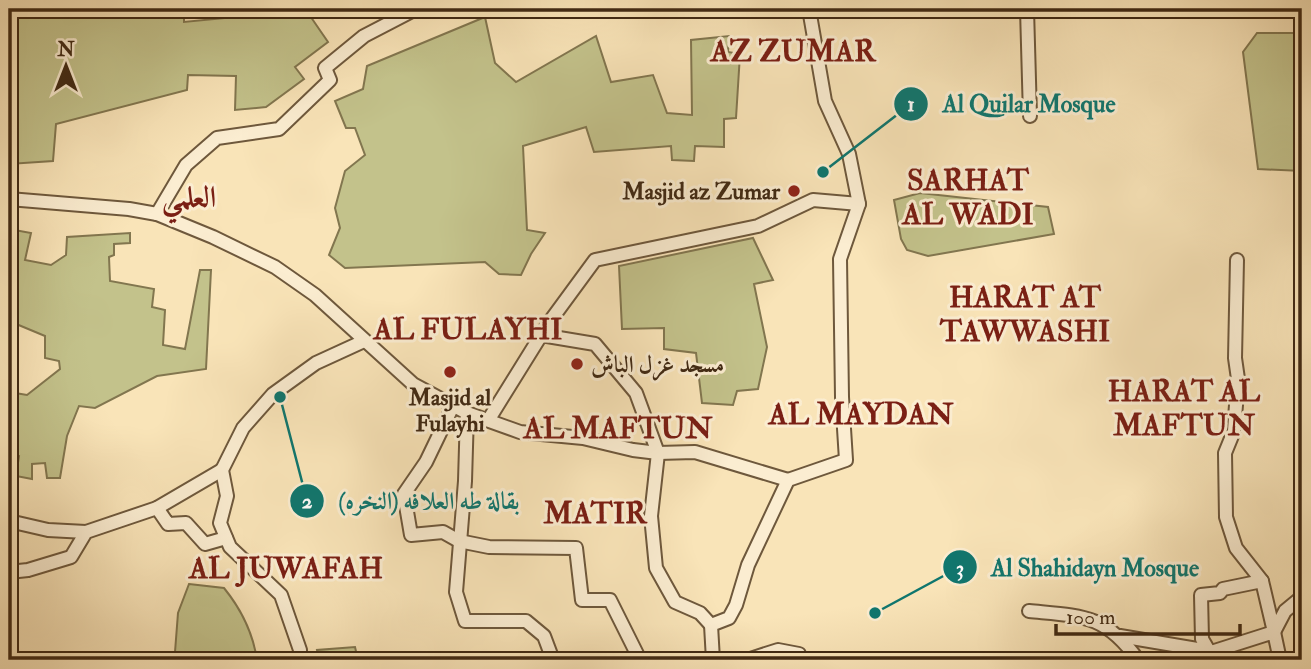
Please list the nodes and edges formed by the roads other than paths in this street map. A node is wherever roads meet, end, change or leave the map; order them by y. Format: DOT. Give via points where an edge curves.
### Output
graph roads {
  1 [pos="416,9"];
  2 [pos="809,9"];
  3 [pos="1027,9"];
  4 [pos="1030,116"];
  5 [pos="9,199"];
  6 [pos="859,204"];
  7 [pos="157,214"];
  8 [pos="1237,260"];
  9 [pos="541,335"];
  10 [pos="364,341"];
  11 [pos="453,406"];
  12 [pos="467,413"];
  13 [pos="489,419"];
  14 [pos="658,453"];
  15 [pos="222,470"];
  16 [pos="788,480"];
  17 [pos="158,508"];
  18 [pos="9,521"];
  19 [pos="86,532"];
  20 [pos="226,538"];
  21 [pos="459,541"];
  22 [pos="9,572"];
  23 [pos="1262,581"];
  24 [pos="1302,597"];
  25 [pos="1029,611"];
  26 [pos="711,625"];
  27 [pos="1274,632"];
  28 [pos="1120,636"];
  29 [pos="1209,651"];
  30 [pos="300,660"];
  31 [pos="553,660"];
  32 [pos="640,660"];
  33 [pos="713,660"];
  34 [pos="747,660"];
  35 [pos="801,660"];
  36 [pos="1138,660"];
  37 [pos="1186,660"];
  38 [pos="1280,660"];
  1 -- 7 [label="street" via="364,36 325,68 330,79 279,129 217,138 186,165"];
  2 -- 6 [label="street" via="825,101 849,154"];
  3 -- 4 [label="street"];
  5 -- 7 [label="street"];
  6 -- 9 [label="street" via="813,200 758,226 595,260"];
  6 -- 16 [label="street" via="840,259 846,460"];
  7 -- 10 [label="street" via="275,267 315,295"];
  8 -- 23 [label="street" via="1238,379 1234,431 1225,453 1226,517 1236,548"];
  9 -- 13 [label="street"];
  9 -- 14 [label="street" via="595,344 636,393"];
  10 -- 11 [label="street" via="413,384"];
  10 -- 15 [label="street" via="316,363 273,394 243,428"];
  11 -- 12 [label="street"];
  11 -- 21 [label="street" via="426,462 404,494 411,534 443,533"];
  12 -- 13 [label="street"];
  12 -- 21 [label="street"];
  13 -- 14 [label="street" via="520,432 583,438"];
  14 -- 16 [label="street" via="695,452"];
  14 -- 26 [label="street" via="651,516 656,568 675,602 700,613"];
  15 -- 17 [label="street"];
  15 -- 20 [label="street" via="227,496 219,523"];
  16 -- 26 [label="street" via="748,565 737,605 729,618"];
  17 -- 19 [label="street"];
  17 -- 20 [label="street" via="168,524 186,523 205,544"];
  18 -- 19 [label="street"];
  19 -- 22 [label="street" via="71,557"];
  20 -- 30 [label="street" via="281,595"];
  21 -- 31 [label="street" via="456,592 465,621 526,621 544,636"];
  21 -- 32 [label="street" via="489,547 576,548 582,600 610,600"];
  23 -- 27 [label="street"];
  23 -- 29 [label="street" via="1201,595 1202,639"];
  24 -- 27 [label="street" via="1285,611"];
  25 -- 28 [label="street" via="1087,616"];
  26 -- 33 [label="street"];
  27 -- 29 [label="street"];
  27 -- 38 [label="street"];
  28 -- 29 [label="street"];
  28 -- 36 [label="street"];
  29 -- 37 [label="street"];
  34 -- 35 [label="street" via="778,650 799,654"];
}
